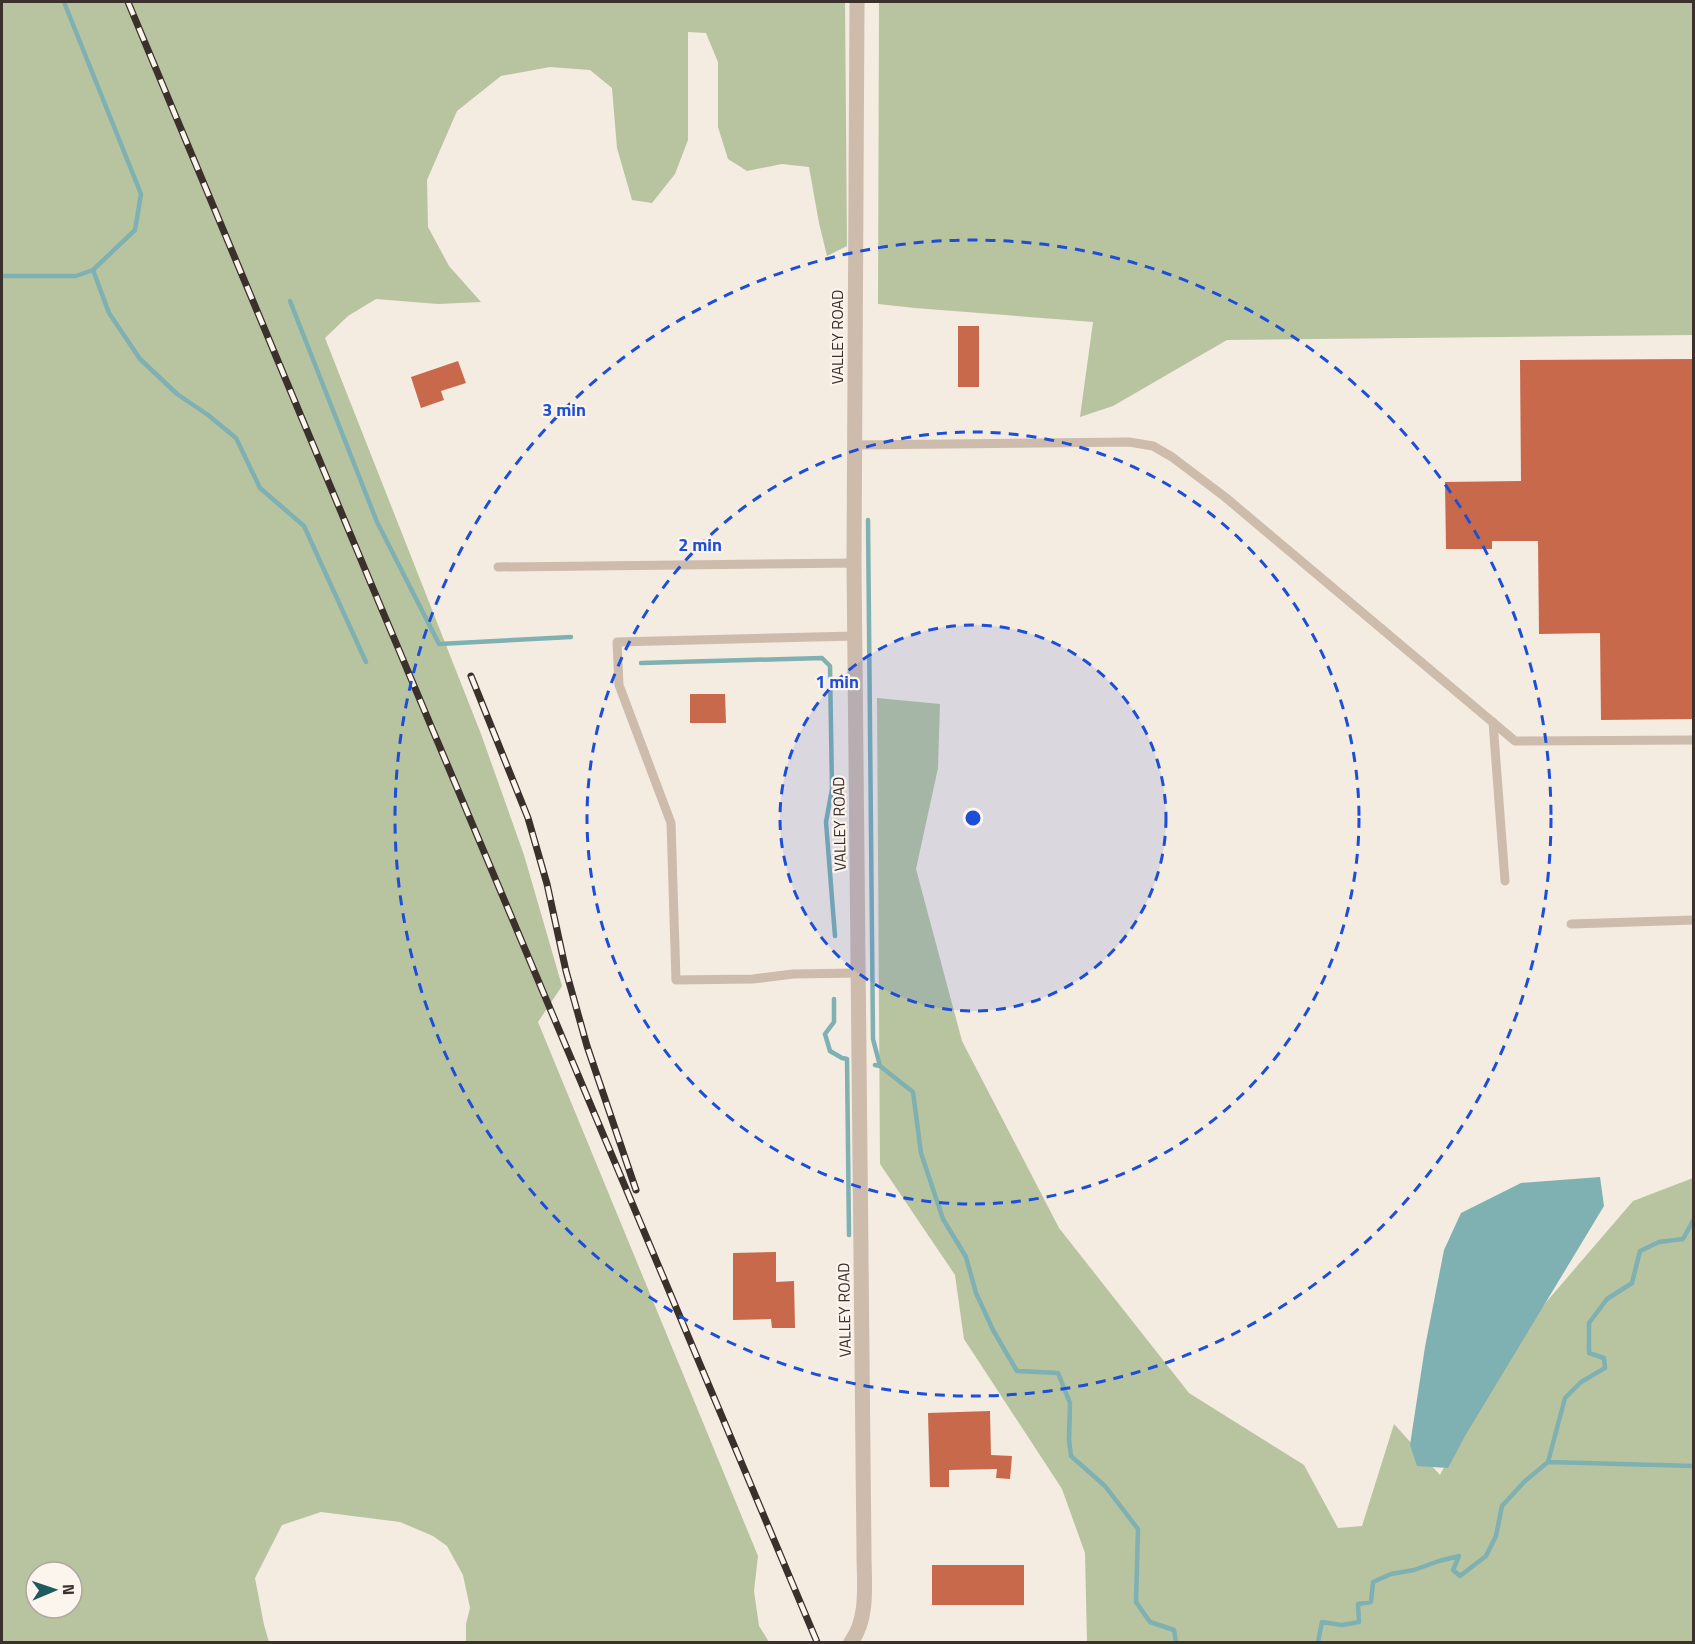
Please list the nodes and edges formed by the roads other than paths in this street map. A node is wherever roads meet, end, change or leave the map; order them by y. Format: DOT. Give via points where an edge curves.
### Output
graph roads {
  1 [pos="856,2"];
  2 [pos="854,445"];
  3 [pos="854,563"];
  4 [pos="498,567"];
  5 [pos="855,636"];
  6 [pos="1493,722"];
  7 [pos="1694,740"];
  8 [pos="1505,882"];
  9 [pos="1694,920"];
  10 [pos="1570,924"];
  11 [pos="858,972"];
  12 [pos="851,1642"];
  1 -- 2 [label="street, VALLEY ROAD"];
  2 -- 3 [label="street, VALLEY ROAD"];
  2 -- 6 [label="lane" via="1129,442 1153,446 1225,497"];
  3 -- 4 [label="lane"];
  3 -- 5 [label="street, VALLEY ROAD"];
  5 -- 11 [label="street, VALLEY ROAD"];
  5 -- 11 [label="lane" via="617,642 619,685 671,823 676,980"];
  6 -- 7 [label="lane" via="1515,741"];
  6 -- 8 [label="lane"];
  9 -- 10 [label="lane"];
  11 -- 12 [label="street, VALLEY ROAD" via="864,1583 858,1633"];
}
